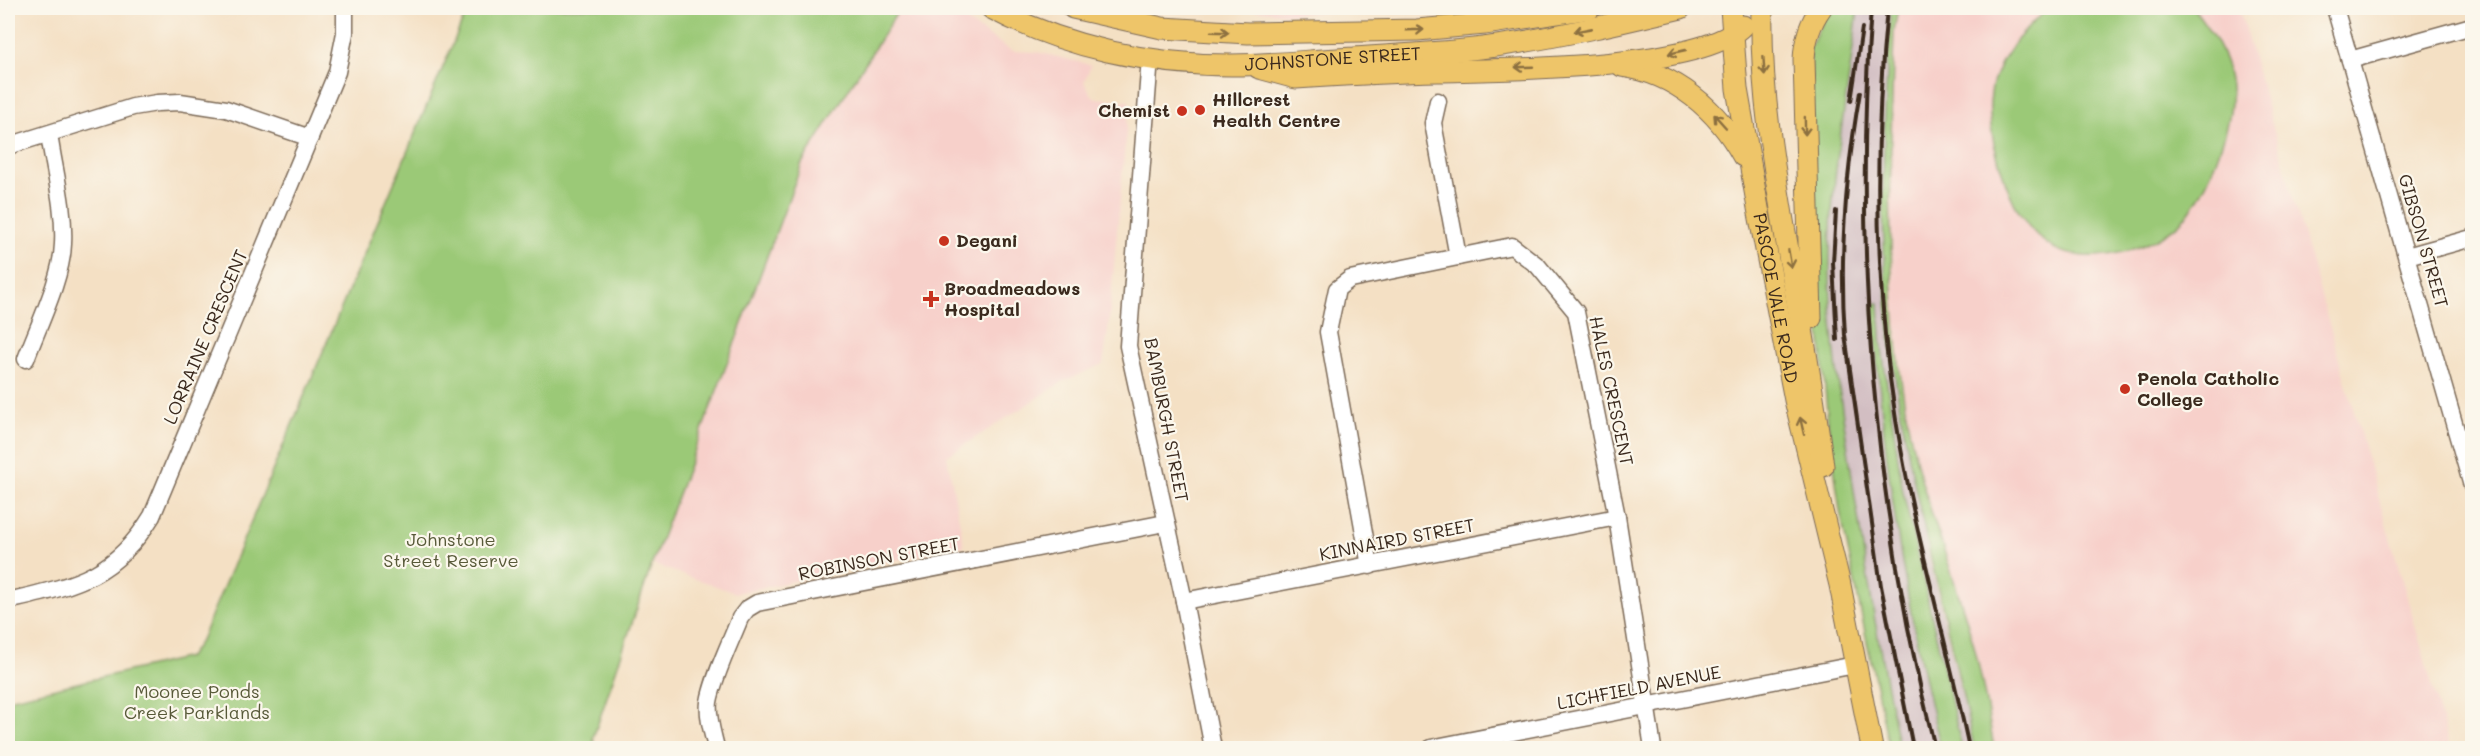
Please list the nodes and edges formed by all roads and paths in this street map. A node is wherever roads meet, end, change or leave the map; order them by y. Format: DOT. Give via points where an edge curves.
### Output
graph roads {
  1 [pos="345,8"];
  2 [pos="991,8"];
  3 [pos="1074,8"];
  4 [pos="1143,8"];
  5 [pos="1590,8"];
  6 [pos="1681,8"];
  7 [pos="1731,8"];
  8 [pos="1754,8"];
  9 [pos="1762,8"];
  10 [pos="1821,8"];
  11 [pos="2335,8"];
  12 [pos="1105,11"];
  13 [pos="2472,26"];
  14 [pos="1161,28"];
  15 [pos="1248,33"];
  16 [pos="1732,34"];
  17 [pos="1058,37"];
  18 [pos="1087,46"];
  19 [pos="1354,57"];
  20 [pos="1150,58"];
  21 [pos="2350,60"];
  22 [pos="1608,64"];
  23 [pos="1230,65"];
  24 [pos="1438,101"];
  25 [pos="49,134"];
  26 [pos="310,138"];
  27 [pos="8,146"];
  28 [pos="1751,170"];
  29 [pos="2472,238"];
  30 [pos="2407,256"];
  31 [pos="1458,257"];
  32 [pos="26,359"];
  33 [pos="1813,390"];
  34 [pos="2468,451"];
  35 [pos="2472,486"];
  36 [pos="1617,517"];
  37 [pos="1165,523"];
  38 [pos="1370,566"];
  39 [pos="1840,585"];
  40 [pos="8,601"];
  41 [pos="1184,601"];
  42 [pos="1855,665"];
  43 [pos="1647,706"];
  44 [pos="1457,746"];
  45 [pos="716,748"];
  46 [pos="1213,748"];
  47 [pos="1431,748"];
  48 [pos="1653,748"];
  49 [pos="1872,748"];
  1 -- 26 [label="street, LORRAINE CRESCENT" via="345,33 337,72"];
  2 -- 17 [label="main road, JOHNSTONE STREET"];
  3 -- 12 [label="main road, JOHNSTONE STREET"];
  3 -- 17 [label="main road"];
  4 -- 14 [label="main road"];
  15 -- 5 [label="main road, JOHNSTONE STREET, one-way" via="1418,30"];
  6 -- 19 [label="main road, JOHNSTONE STREET, one-way" via="1503,45"];
  7 -- 16 [label="main road, PASCOE VALE ROAD"];
  8 -- 16 [label="main road"];
  9 -- 33 [label="main road, PASCOE VALE ROAD, one-way" via="1771,158"];
  10 -- 33 [label="main road, one-way" via="1813,18 1804,47"];
  11 -- 21 [label="street, GIBSON STREET"];
  12 -- 14 [label="main road, JOHNSTONE STREET"];
  12 -- 18 [label="main road"];
  13 -- 21 [label="street"];
  14 -- 15 [label="main road, JOHNSTONE STREET, one-way"];
  15 -- 19 [label="main road" via="1286,45 1347,44 1355,49"];
  16 -- 22 [label="main road, one-way" via="1677,52"];
  16 -- 28 [label="main road, PASCOE VALE ROAD"];
  17 -- 18 [label="main road, JOHNSTONE STREET"];
  18 -- 20 [label="main road, JOHNSTONE STREET"];
  19 -- 23 [label="main road, JOHNSTONE STREET"];
  20 -- 23 [label="main road, JOHNSTONE STREET"];
  20 -- 37 [label="street, BAMBURGH STREET" via="1128,346"];
  21 -- 30 [label="street, GIBSON STREET"];
  22 -- 23 [label="main road, one-way" via="1296,78 1263,68"];
  28 -- 22 [label="main road, one-way" via="1724,125 1691,94 1655,74"];
  24 -- 31 [label="street" via="1433,127"];
  25 -- 26 [label="street" via="133,107 180,102 226,110"];
  25 -- 27 [label="street"];
  25 -- 32 [label="street" via="63,246"];
  26 -- 40 [label="street, LORRAINE CRESCENT" via="162,495 138,539 106,568 86,579"];
  39 -- 28 [label="main road, PASCOE VALE ROAD, one-way" via="1795,400"];
  29 -- 30 [label="street"];
  30 -- 34 [label="street, GIBSON STREET"];
  31 -- 36 [label="street, HALES CRESCENT" via="1512,246 1539,266 1576,312"];
  31 -- 38 [label="street, HALES CRESCENT" via="1350,279 1337,289 1328,332"];
  33 -- 39 [label="main road, PASCOE VALE ROAD"];
  34 -- 35 [label="street, GIBSON STREET"];
  36 -- 38 [label="street, KINNAIRD STREET"];
  36 -- 43 [label="street, HALES CRESCENT"];
  37 -- 41 [label="street, BAMBURGH STREET"];
  37 -- 45 [label="street, ROBINSON STREET" via="757,603 740,618 711,696"];
  38 -- 41 [label="street, KINNAIRD STREET"];
  39 -- 42 [label="main road, PASCOE VALE ROAD"];
  41 -- 46 [label="street, BAMBURGH STREET"];
  42 -- 43 [label="street, LICHFIELD AVENUE"];
  42 -- 49 [label="main road, PASCOE VALE ROAD"];
  43 -- 44 [label="street, LICHFIELD AVENUE"];
  43 -- 48 [label="street, HALES CRESCENT"];
  44 -- 47 [label="street, LICHFIELD AVENUE"];
}
